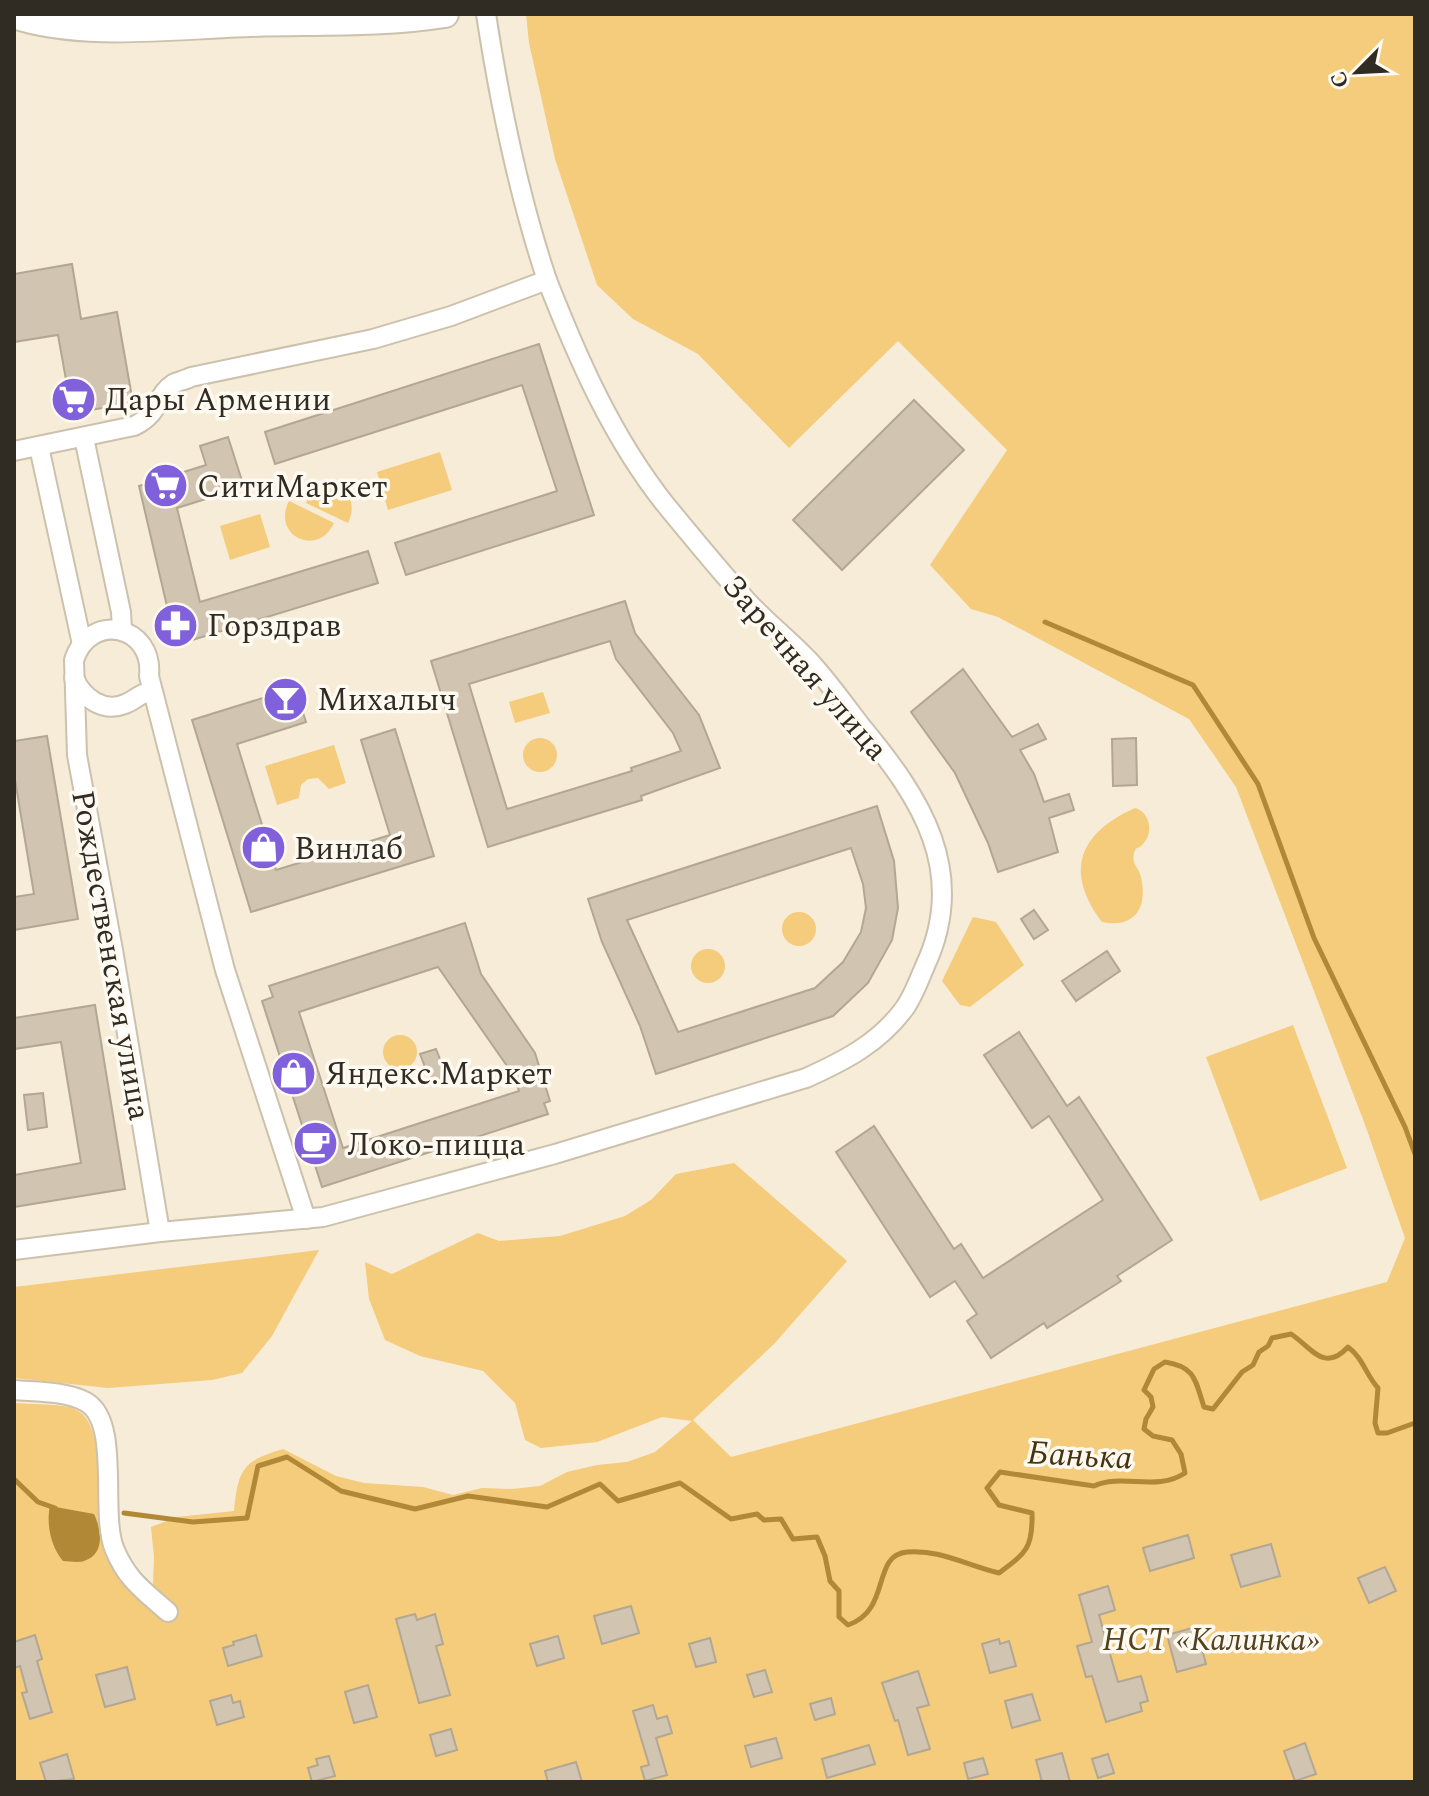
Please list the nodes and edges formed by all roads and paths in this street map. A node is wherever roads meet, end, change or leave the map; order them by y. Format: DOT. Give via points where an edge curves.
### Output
graph roads {
  1 [pos="445,14"];
  2 [pos="486,14"];
  3 [pos="14,15"];
  4 [pos="547,280"];
  5 [pos="84,438"];
  6 [pos="39,447"];
  7 [pos="14,451"];
  8 [pos="122,630"];
  9 [pos="82,644"];
  10 [pos="74,678"];
  11 [pos="153,692"];
  12 [pos="306,1219"];
  13 [pos="160,1232"];
  14 [pos="14,1250"];
  15 [pos="14,1390"];
  16 [pos="168,1612"];
  1 -- 3 [label="street" via="82,28"];
  2 -- 4 [label="street, Заречная улица" via="518,185"];
  4 -- 5 [label="street" via="373,339 191,377 171,385 146,420"];
  4 -- 12 [label="street, Заречная улица" via="631,458 748,602 812,664 897,771 922,812 943,884 937,941 905,1008 884,1031 846,1060 806,1078 555,1154"];
  5 -- 6 [label="street"];
  5 -- 8 [label="street"];
  6 -- 7 [label="street"];
  6 -- 9 [label="street, Рождественская улица"];
  8 -- 9 [label="street" via="97,632"];
  8 -- 11 [label="street" via="145,649"];
  9 -- 10 [label="street, Рождественская улица" via="74,660"];
  10 -- 11 [label="street" via="90,700 108,707"];
  10 -- 13 [label="street, Рождественская улица" via="77,755"];
  11 -- 12 [label="street" via="225,970"];
  12 -- 13 [label="street, Заречная улица"];
  13 -- 14 [label="street, Заречная улица"];
  15 -- 16 [label="street" via="89,1403 104,1429 109,1457 108,1526 113,1546 128,1577"];
}
